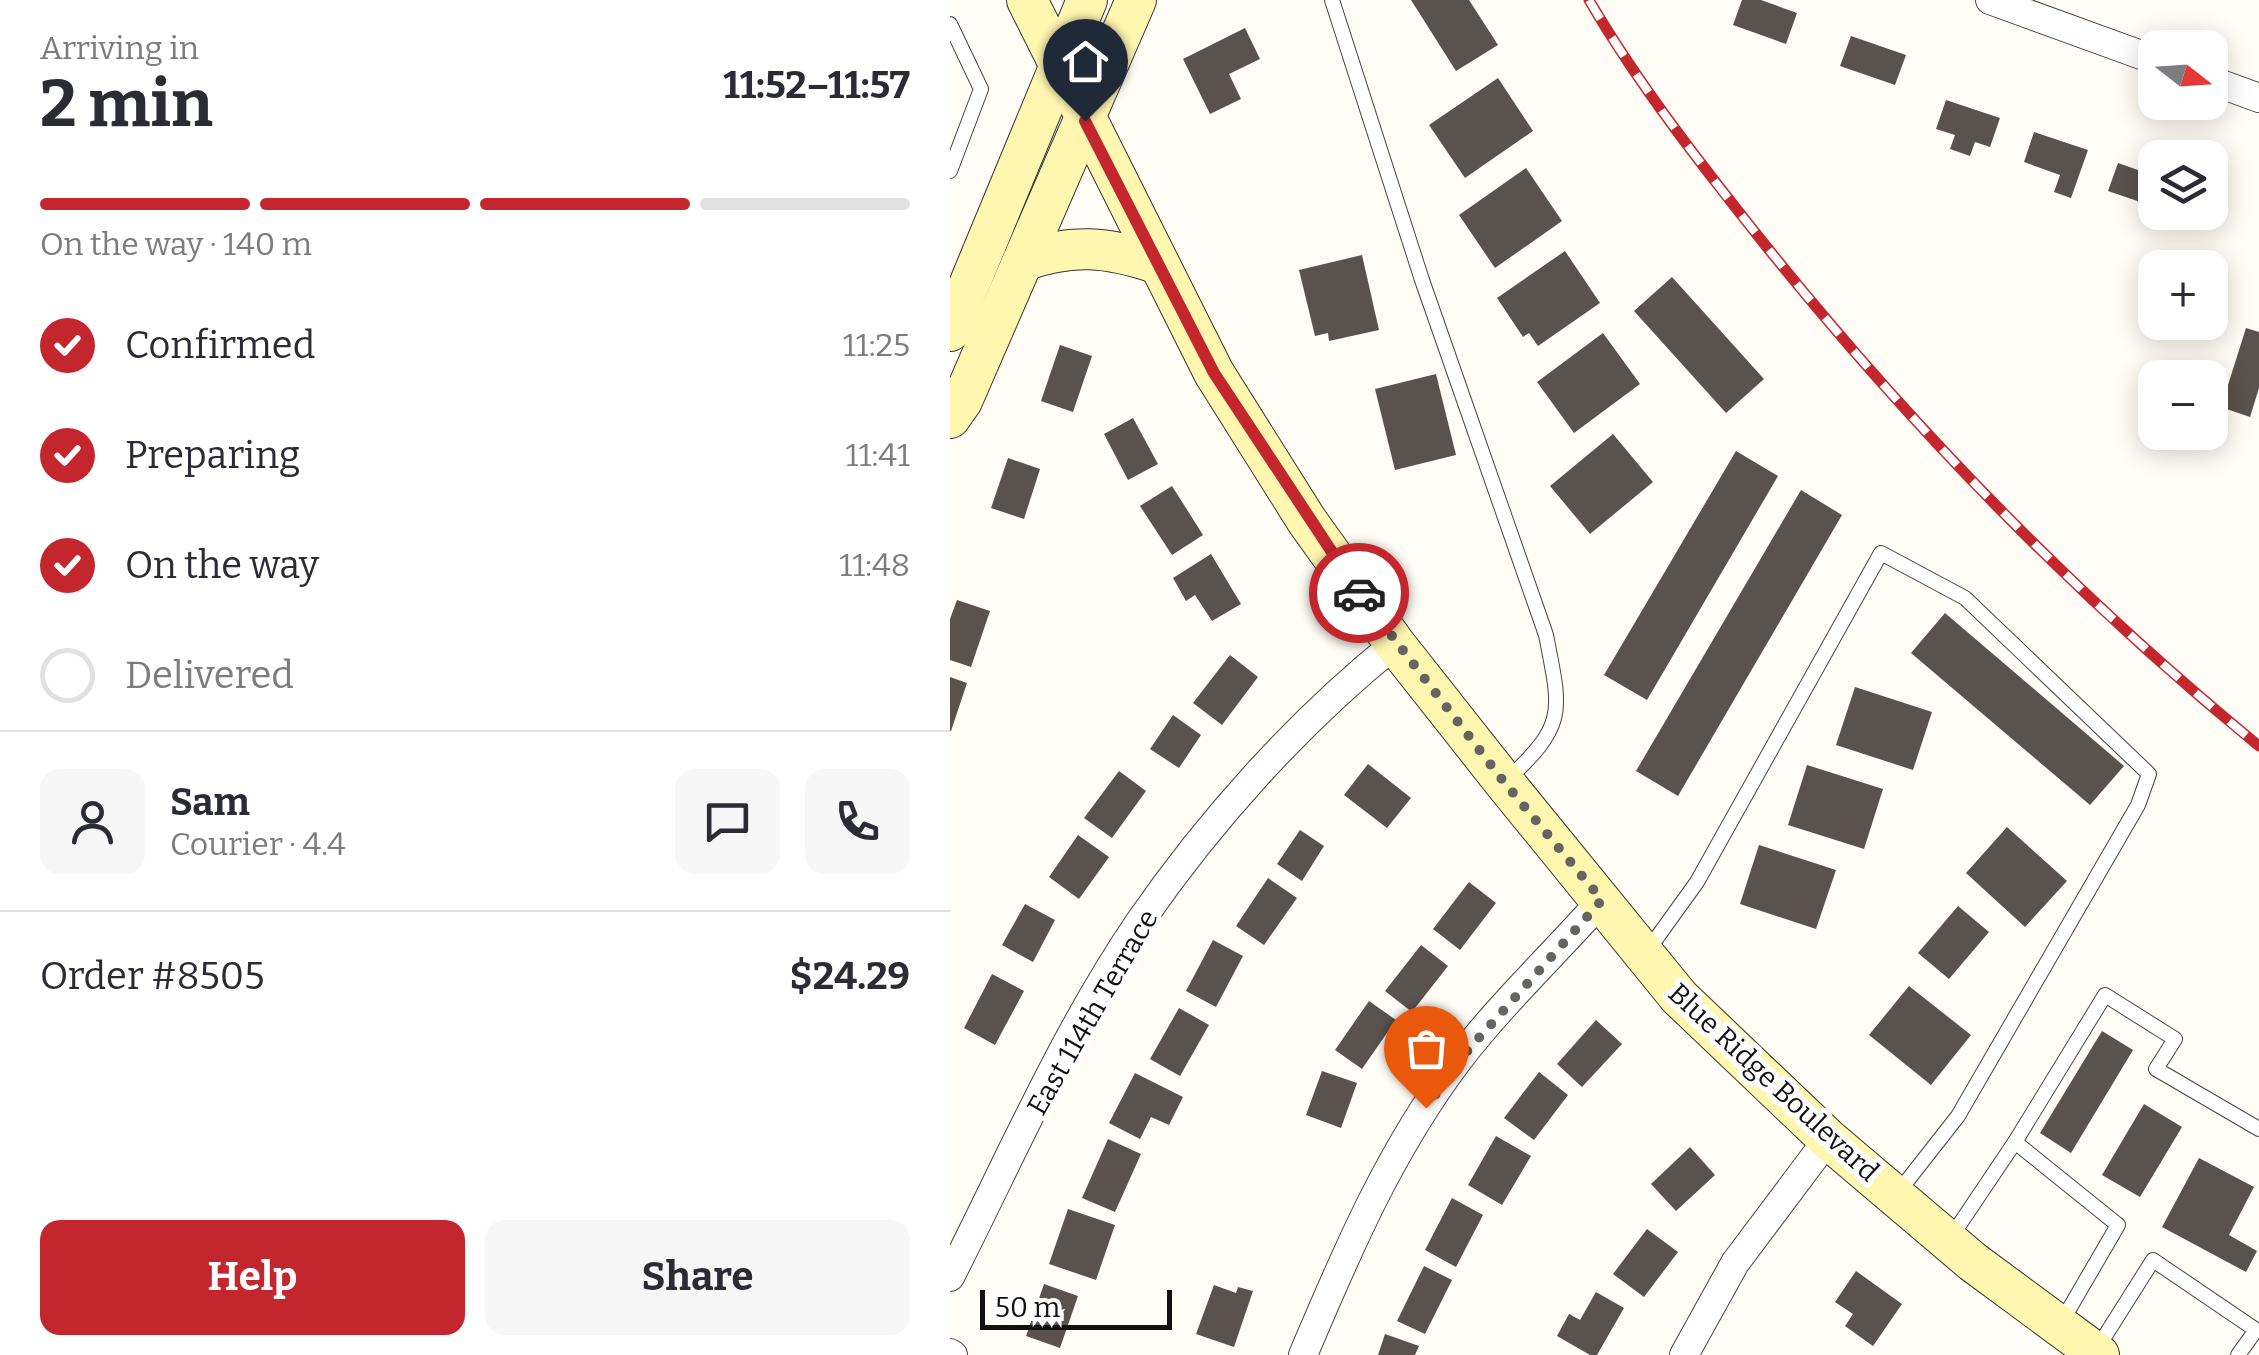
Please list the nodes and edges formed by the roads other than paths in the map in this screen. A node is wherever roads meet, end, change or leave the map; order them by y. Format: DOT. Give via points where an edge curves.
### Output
graph roads {
  1 [pos="1026,0"];
  2 [pos="1087,0"];
  3 [pos="1136,0"];
  4 [pos="1332,0"];
  5 [pos="1990,0"];
  6 [pos="950,24"];
  7 [pos="2138,54"];
  8 [pos="1059,68"];
  9 [pos="2228,87"];
  10 [pos="2259,98"];
  11 [pos="1085,121"];
  12 [pos="950,171"];
  13 [pos="1023,261"];
  14 [pos="1156,263"];
  15 [pos="952,320"];
  16 [pos="950,418"];
  17 [pos="1395,644"];
  18 [pos="1504,782"];
  19 [pos="1602,900"];
  20 [pos="1645,954"];
  21 [pos="2259,1129"];
  22 [pos="1828,1139"];
  23 [pos="2015,1142"];
  24 [pos="1896,1195"];
  25 [pos="1948,1240"];
  26 [pos="950,1278"];
  27 [pos="2059,1326"];
  28 [pos="2096,1354"];
  29 [pos="1302,1355"];
  30 [pos="1684,1355"];
  31 [pos="2238,1355"];
  1 -- 8 [label="main road, Blue Ridge Boulevard"];
  2 -- 8 [label="main road"];
  3 -- 11 [label="main road"];
  4 -- 18 [label="lane" via="1546,634 1556,720 1547,742"];
  5 -- 7 [label="street"];
  6 -- 12 [label="lane" via="980,89"];
  8 -- 11 [label="main road, Blue Ridge Boulevard"];
  8 -- 15 [label="main road"];
  9 -- 10 [label="street"];
  11 -- 13 [label="main road"];
  11 -- 14 [label="main road, Blue Ridge Boulevard"];
  13 -- 14 [label="main road" via="1084,246"];
  13 -- 16 [label="main road"];
  14 -- 17 [label="main road, Blue Ridge Boulevard" via="1214,373"];
  17 -- 18 [label="main road, Blue Ridge Boulevard"];
  17 -- 26 [label="street, East 114th Terrace" via="1264,766 1140,922 1066,1047"];
  18 -- 19 [label="main road, Blue Ridge Boulevard"];
  19 -- 20 [label="main road, Blue Ridge Boulevard"];
  19 -- 29 [label="street" via="1461,1058 1408,1134 1364,1211"];
  20 -- 22 [label="main road, Blue Ridge Boulevard" via="1680,998"];
  20 -- 24 [label="lane" via="1698,882 1881,553 1966,598 2149,774 2138,806 1958,1116"];
  21 -- 23 [label="lane" via="2156,1069 2175,1039 2105,995"];
  22 -- 24 [label="main road, Blue Ridge Boulevard"];
  22 -- 30 [label="street" via="1734,1262"];
  23 -- 25 [label="lane"];
  23 -- 27 [label="lane" via="2118,1225"];
  24 -- 25 [label="main road, Blue Ridge Boulevard"];
  25 -- 27 [label="main road, Blue Ridge Boulevard"];
  27 -- 28 [label="main road, Blue Ridge Boulevard"];
  28 -- 31 [label="lane" via="2153,1260 2256,1330"];
}
